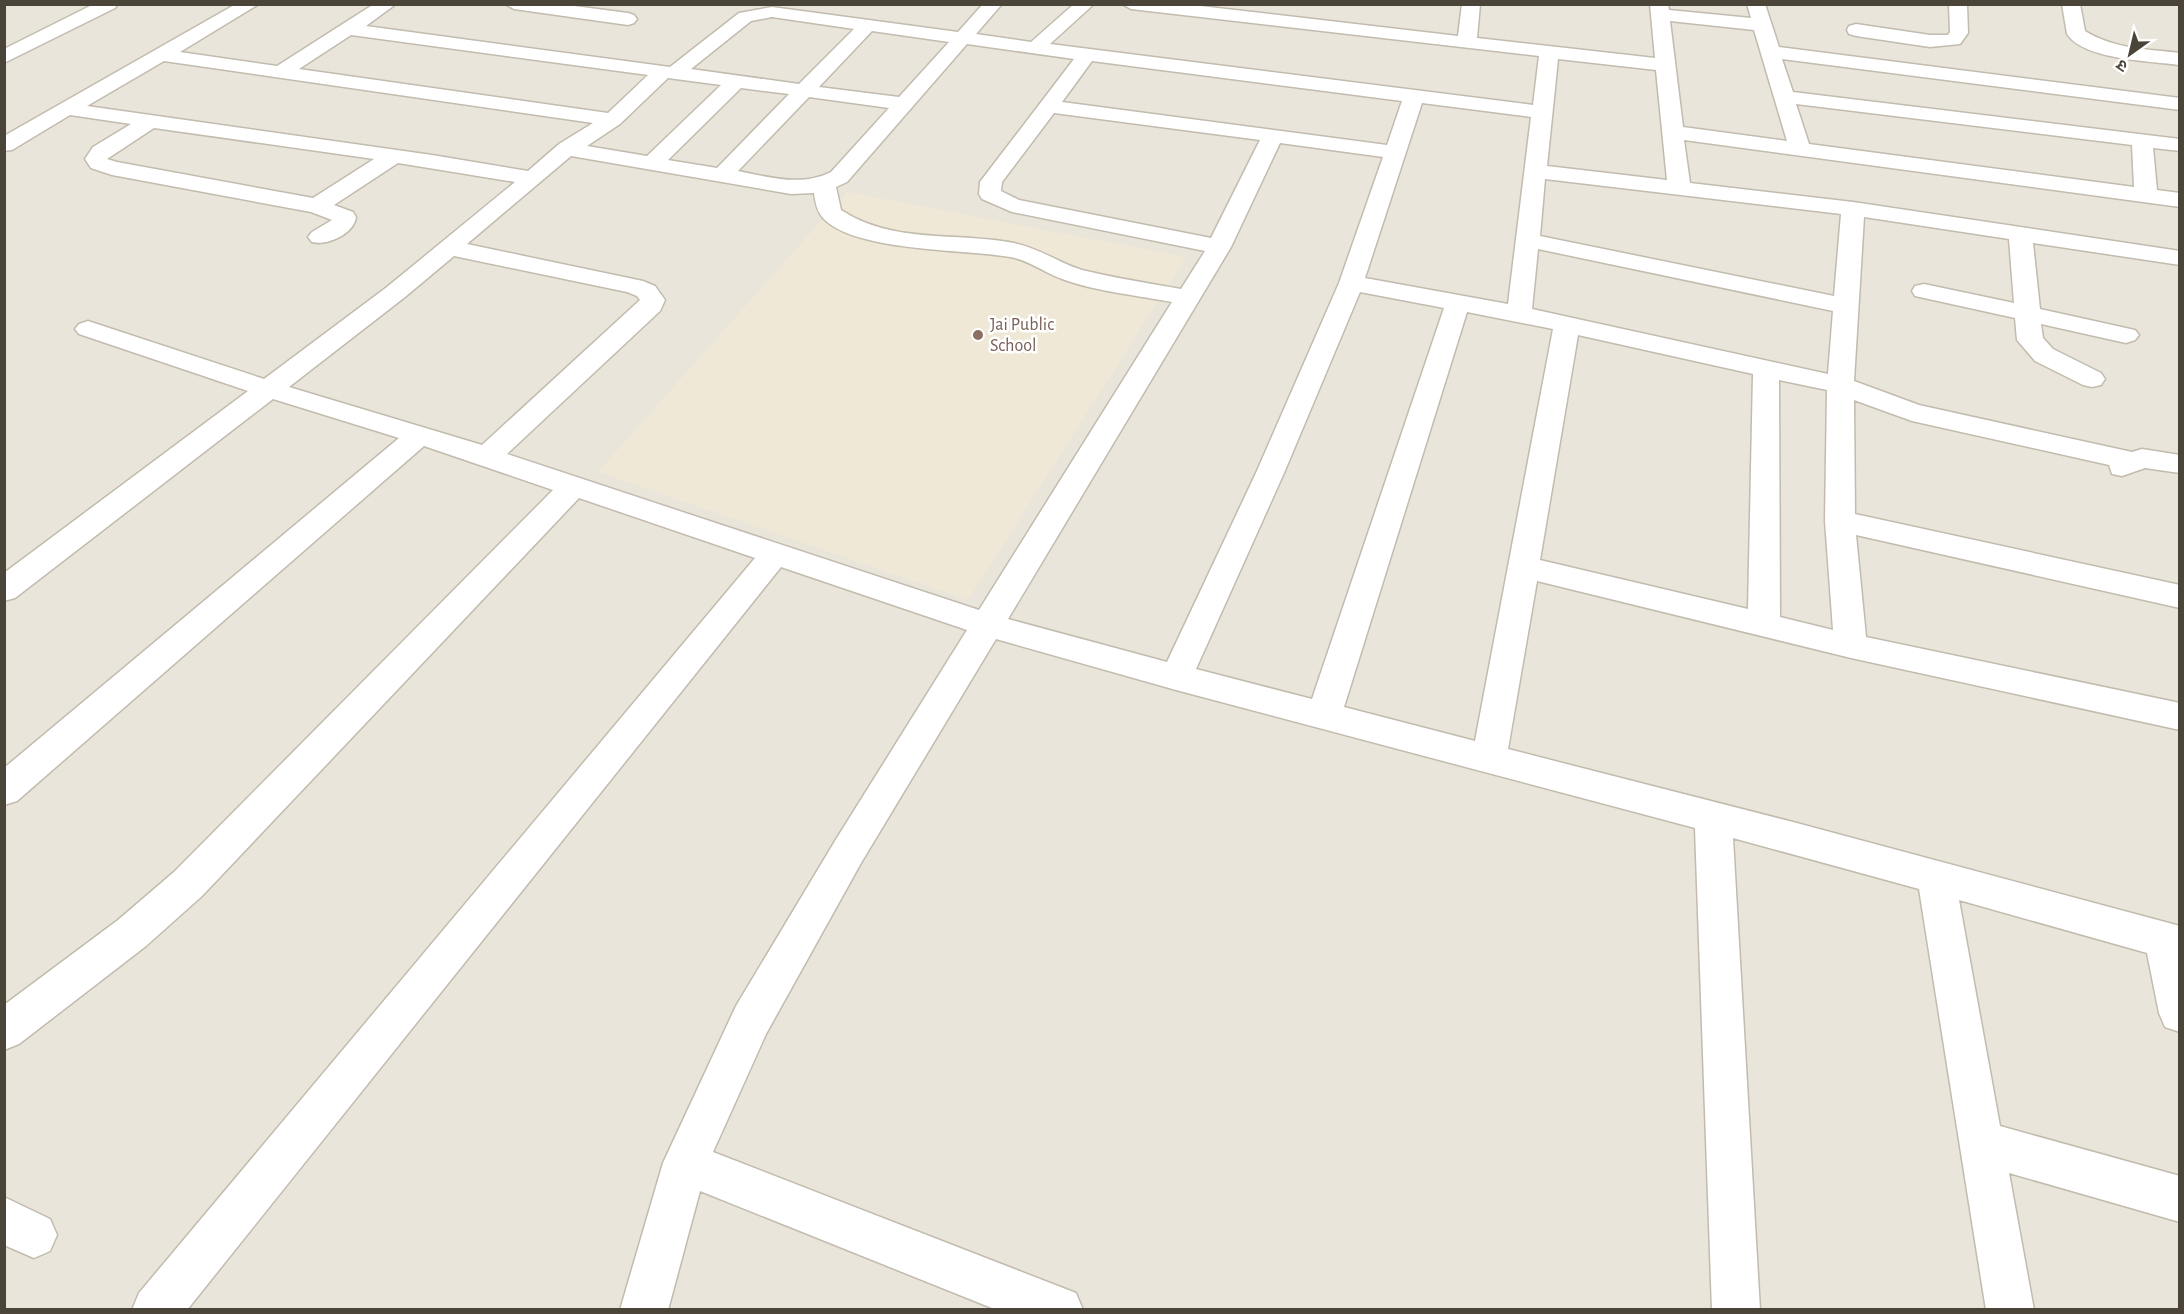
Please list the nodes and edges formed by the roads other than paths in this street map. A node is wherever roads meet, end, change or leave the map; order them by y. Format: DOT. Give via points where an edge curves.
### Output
graph roads {
  1 [pos="109,4"];
  2 [pos="250,4"];
  3 [pos="387,4"];
  4 [pos="514,4"];
  5 [pos="646,4"];
  6 [pos="993,4"];
  7 [pos="1085,4"];
  8 [pos="1131,4"];
  9 [pos="1471,4"];
  10 [pos="1756,4"];
  11 [pos="1958,4"];
  12 [pos="2071,4"];
  13 [pos="1660,10"];
  14 [pos="1261,12"];
  15 [pos="628,19"];
  16 [pos="868,25"];
  17 [pos="1761,25"];
  18 [pos="348,29"];
  19 [pos="611,33"];
  20 [pos="963,38"];
  21 [pos="1467,42"];
  22 [pos="593,46"];
  23 [pos="1035,48"];
  24 [pos="1772,51"];
  25 [pos="1549,52"];
  26 [pos="162,55"];
  27 [pos="1087,55"];
  28 [pos="4,57"];
  29 [pos="2180,59"];
  30 [pos="576,60"];
  31 [pos="1857,64"];
  32 [pos="1665,65"];
  33 [pos="281,72"];
  34 [pos="668,72"];
  35 [pos="736,82"];
  36 [pos="806,91"];
  37 [pos="1414,96"];
  38 [pos="1785,97"];
  39 [pos="2174,103"];
  40 [pos="904,104"];
  41 [pos="1049,106"];
  42 [pos="68,109"];
  43 [pos="1540,112"];
  44 [pos="612,120"];
  45 [pos="150,121"];
  46 [pos="2180,127"];
  47 [pos="1674,132"];
  48 [pos="1273,136"];
  49 [pos="2142,140"];
  50 [pos="4,145"];
  51 [pos="2180,145"];
  52 [pos="567,149"];
  53 [pos="1800,150"];
  54 [pos="1395,152"];
  55 [pos="394,156"];
  56 [pos="652,163"];
  57 [pos="1534,171"];
  58 [pos="722,175"];
  59 [pos="532,178"];
  60 [pos="825,184"];
  61 [pos="1679,188"];
  62 [pos="1908,191"];
  63 [pos="2146,196"];
  64 [pos="2180,200"];
  65 [pos="317,206"];
  66 [pos="1853,209"];
  67 [pos="2020,234"];
  68 [pos="320,237"];
  69 [pos="1527,240"];
  70 [pos="1218,247"];
  71 [pos="450,248"];
  72 [pos="2180,258"];
  73 [pos="1351,283"];
  74 [pos="1924,291"];
  75 [pos="1188,298"];
  76 [pos="1458,302"];
  77 [pos="1845,306"];
  78 [pos="2028,313"];
  79 [pos="1519,314"];
  80 [pos="1567,325"];
  81 [pos="88,329"];
  82 [pos="2126,335"];
  83 [pos="1766,369"];
  84 [pos="2092,379"];
  85 [pos="1840,385"];
  86 [pos="268,390"];
  87 [pos="420,435"];
  88 [pos="486,457"];
  89 [pos="2180,464"];
  90 [pos="574,486"];
  91 [pos="1840,521"];
  92 [pos="776,554"];
  93 [pos="1524,567"];
  94 [pos="8,584"];
  95 [pos="2180,597"];
  96 [pos="988,625"];
  97 [pos="1764,625"];
  98 [pos="1851,646"];
  99 [pos="1176,677"];
  100 [pos="1324,716"];
  101 [pos="2180,717"];
  102 [pos="1489,759"];
  103 [pos="4,790"];
  104 [pos="1713,817"];
  105 [pos="1936,878"];
  106 [pos="2172,942"];
  107 [pos="2180,1013"];
  108 [pos="4,1030"];
  109 [pos="1981,1143"];
  110 [pos="685,1163"];
  111 [pos="2180,1199"];
  112 [pos="156,1310"];
  113 [pos="644,1310"];
  114 [pos="1059,1310"];
  115 [pos="1736,1310"];
  116 [pos="2010,1310"];
  1 -- 28 [label="street"];
  2 -- 26 [label="street"];
  3 -- 18 [label="street"];
  4 -- 15 [label="street"];
  5 -- 15 [label="street"];
  6 -- 20 [label="street"];
  7 -- 23 [label="street"];
  8 -- 14 [label="street"];
  9 -- 21 [label="street"];
  10 -- 17 [label="street"];
  11 -- 31 [label="street" via="1959,33 1953,40 1930,41 1857,22"];
  12 -- 29 [label="street" via="2076,34 2086,42"];
  13 -- 17 [label="street"];
  13 -- 32 [label="street"];
  14 -- 21 [label="street" via="1360,22"];
  15 -- 19 [label="street"];
  16 -- 20 [label="street"];
  16 -- 34 [label="street" via="772,12 757,14 736,23"];
  16 -- 36 [label="street"];
  17 -- 24 [label="street"];
  18 -- 30 [label="street"];
  18 -- 33 [label="street"];
  20 -- 23 [label="street"];
  20 -- 40 [label="street"];
  21 -- 25 [label="street"];
  22 -- 30 [label="street"];
  23 -- 27 [label="street"];
  24 -- 31 [label="street"];
  24 -- 38 [label="street"];
  25 -- 32 [label="street"];
  25 -- 43 [label="street"];
  26 -- 33 [label="street"];
  26 -- 42 [label="street"];
  27 -- 37 [label="street"];
  27 -- 41 [label="street"];
  30 -- 34 [label="street"];
  31 -- 39 [label="street"];
  32 -- 47 [label="street"];
  33 -- 44 [label="street"];
  34 -- 35 [label="street"];
  34 -- 44 [label="street"];
  35 -- 36 [label="street"];
  35 -- 56 [label="street"];
  36 -- 40 [label="street"];
  36 -- 58 [label="street"];
  37 -- 43 [label="street"];
  37 -- 54 [label="street"];
  38 -- 49 [label="street"];
  38 -- 53 [label="street"];
  39 -- 46 [label="street"];
  40 -- 60 [label="street" via="839,177"];
  41 -- 48 [label="street"];
  41 -- 70 [label="street" via="991,182 990,194 1012,205"];
  42 -- 45 [label="street"];
  42 -- 50 [label="street"];
  43 -- 57 [label="street"];
  44 -- 52 [label="street"];
  45 -- 55 [label="street"];
  45 -- 65 [label="street" via="101,152 96,159 99,163"];
  47 -- 53 [label="street"];
  47 -- 61 [label="street"];
  48 -- 54 [label="street"];
  48 -- 70 [label="street"];
  49 -- 51 [label="street"];
  49 -- 63 [label="street"];
  52 -- 56 [label="street"];
  52 -- 59 [label="street"];
  53 -- 62 [label="street"];
  54 -- 73 [label="street"];
  55 -- 59 [label="street"];
  55 -- 65 [label="street"];
  56 -- 58 [label="street"];
  57 -- 61 [label="street"];
  57 -- 69 [label="street"];
  58 -- 60 [label="street" via="791,187"];
  59 -- 71 [label="street"];
  60 -- 75 [label="street" via="826,204 833,215 860,231 1013,250 1073,275"];
  61 -- 66 [label="street"];
  62 -- 63 [label="street"];
  62 -- 66 [label="street"];
  62 -- 67 [label="street"];
  63 -- 64 [label="street"];
  65 -- 68 [label="street" via="345,217 344,223"];
  66 -- 77 [label="street"];
  67 -- 72 [label="street"];
  67 -- 78 [label="street"];
  69 -- 77 [label="street"];
  69 -- 79 [label="street"];
  70 -- 75 [label="street"];
  71 -- 86 [label="street"];
  71 -- 88 [label="street" via="634,286 646,291 653,300 651,306"];
  73 -- 76 [label="street"];
  73 -- 99 [label="street" via="1270,473"];
  74 -- 78 [label="street"];
  75 -- 96 [label="street"];
  76 -- 79 [label="street"];
  76 -- 100 [label="street"];
  77 -- 85 [label="street"];
  78 -- 82 [label="street"];
  78 -- 84 [label="street" via="2031,340 2037,349"];
  79 -- 80 [label="street"];
  80 -- 83 [label="street"];
  80 -- 93 [label="street"];
  81 -- 86 [label="street"];
  83 -- 85 [label="street"];
  83 -- 97 [label="street"];
  85 -- 89 [label="street" via="1912,412 2127,464 2142,458"];
  85 -- 91 [label="street"];
  86 -- 87 [label="street"];
  86 -- 94 [label="street"];
  87 -- 88 [label="street"];
  87 -- 103 [label="street"];
  88 -- 90 [label="street"];
  90 -- 92 [label="street"];
  90 -- 108 [label="street" via="188,884 132,933"];
  91 -- 95 [label="street"];
  91 -- 98 [label="street"];
  92 -- 96 [label="street"];
  92 -- 112 [label="street"];
  93 -- 97 [label="street"];
  93 -- 102 [label="street"];
  96 -- 99 [label="street"];
  96 -- 110 [label="street" via="848,852 751,1020"];
  97 -- 98 [label="street"];
  98 -- 101 [label="street"];
  99 -- 100 [label="street"];
  100 -- 102 [label="street"];
  102 -- 104 [label="street"];
  104 -- 105 [label="street"];
  104 -- 115 [label="street"];
  105 -- 106 [label="street"];
  105 -- 109 [label="street"];
  106 -- 107 [label="street"];
  109 -- 111 [label="street"];
  109 -- 116 [label="street"];
  110 -- 113 [label="street"];
  110 -- 114 [label="street"];
}
